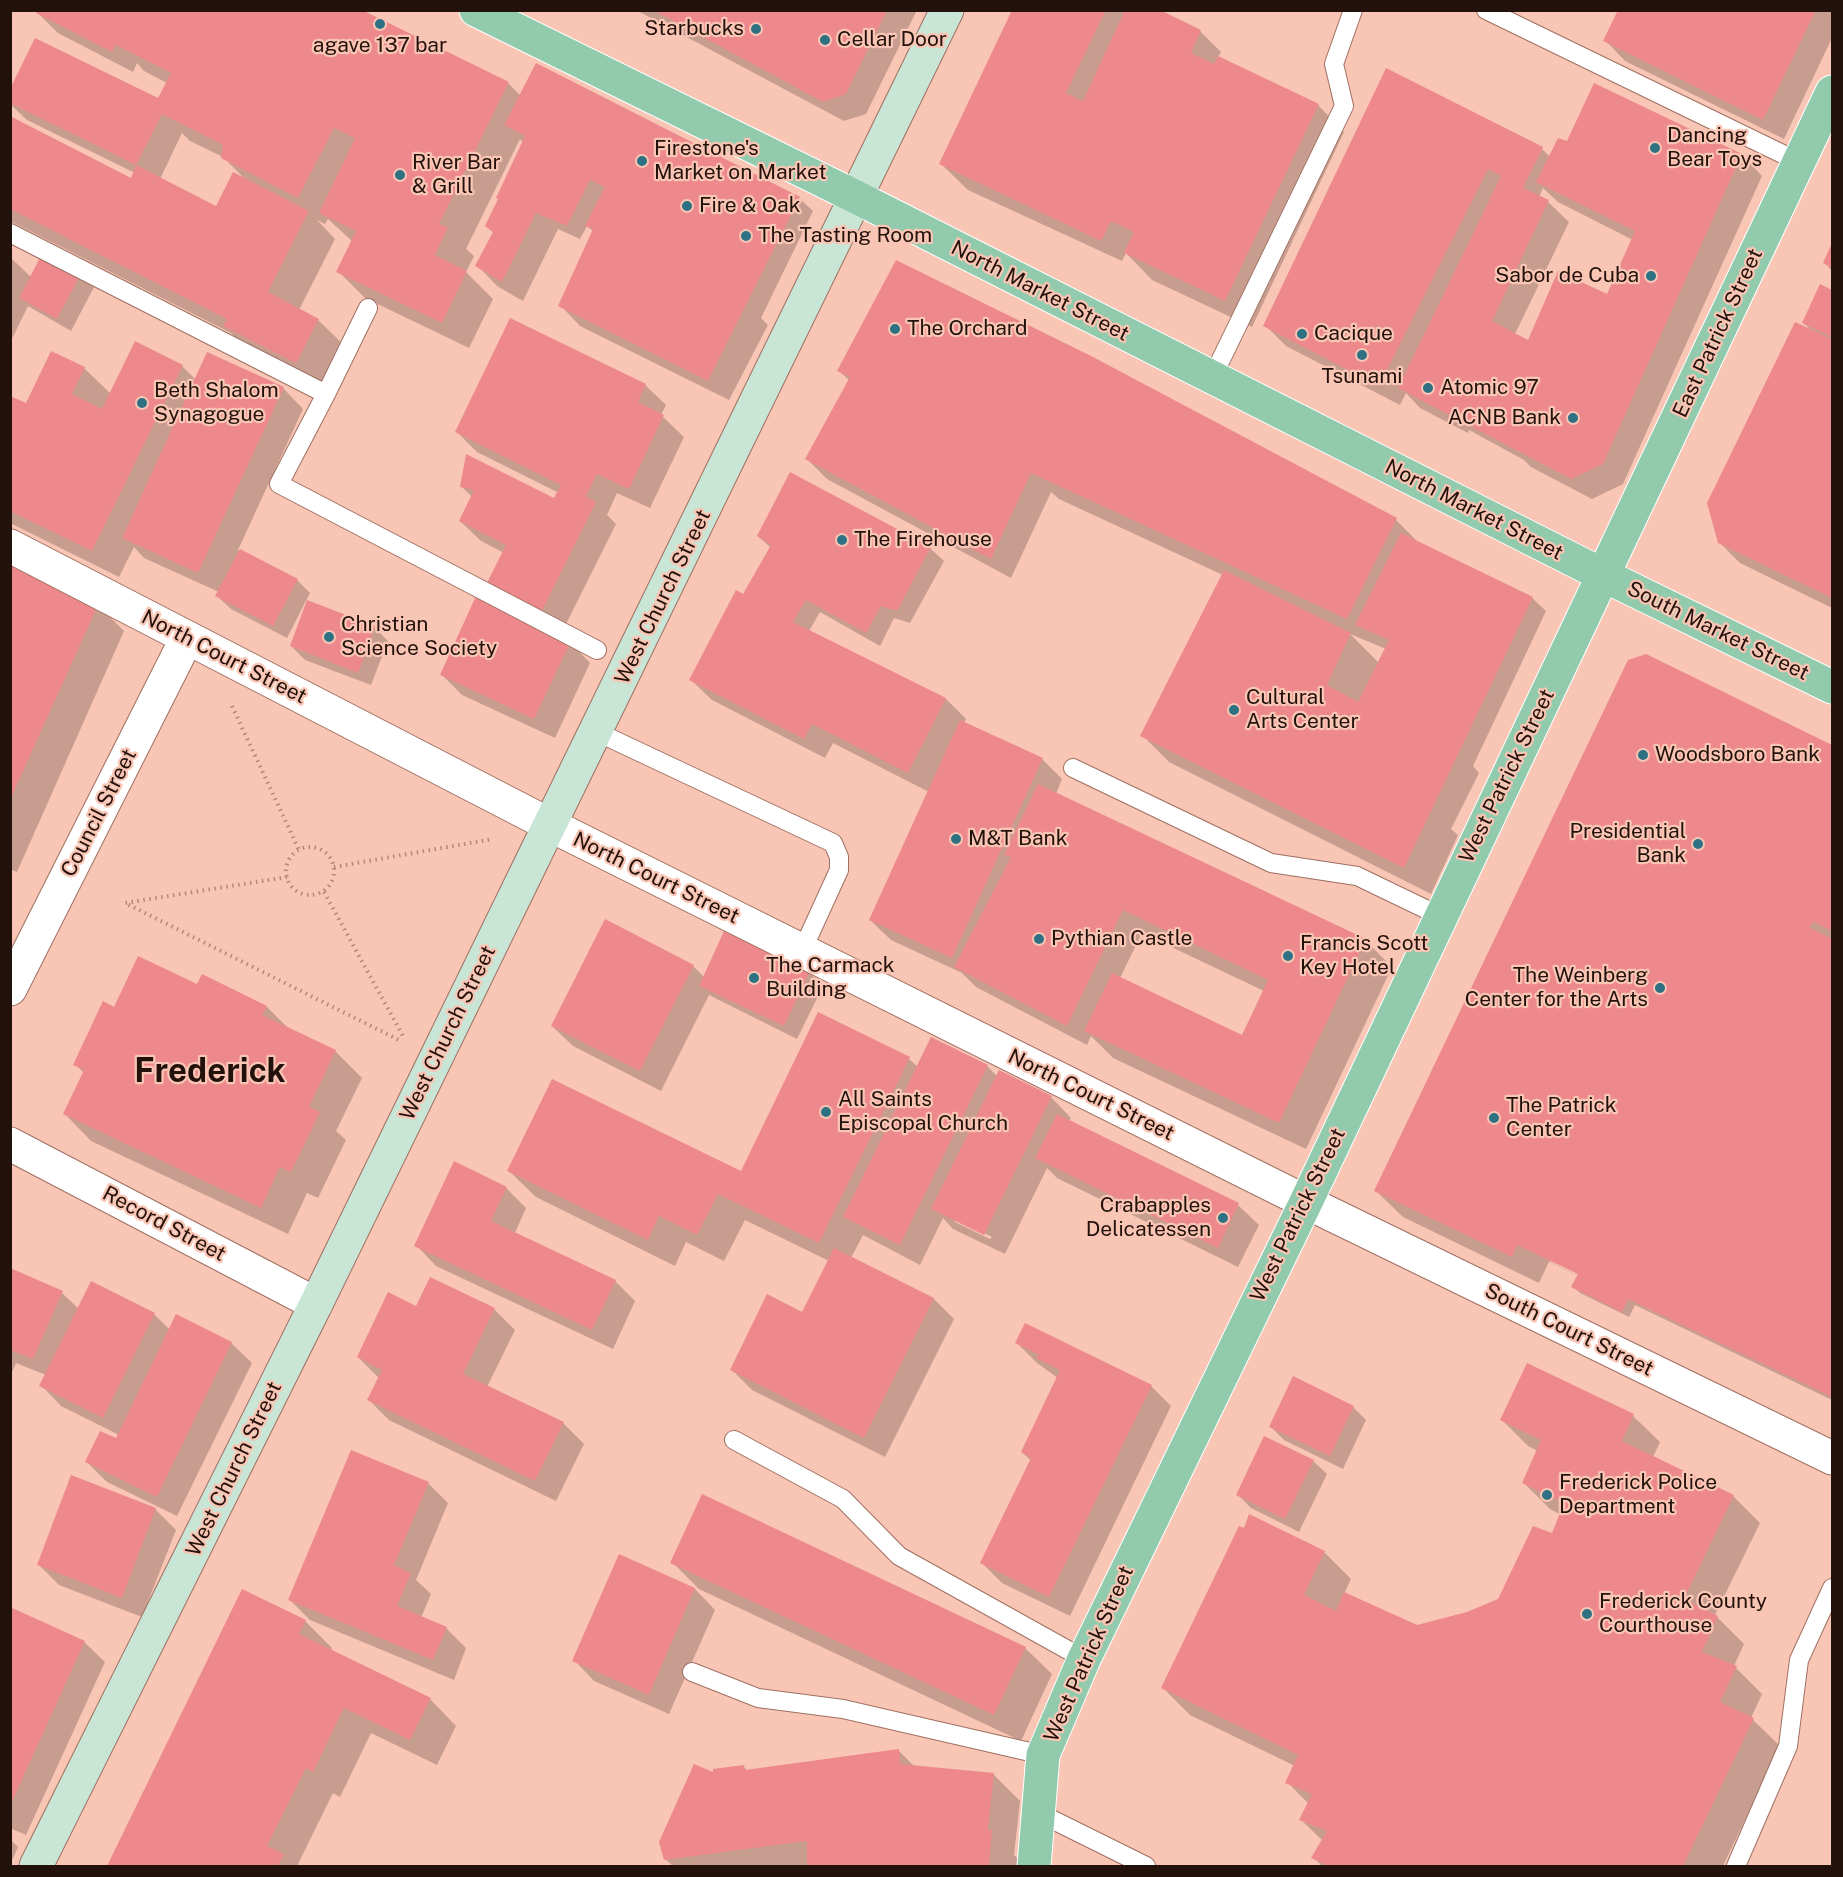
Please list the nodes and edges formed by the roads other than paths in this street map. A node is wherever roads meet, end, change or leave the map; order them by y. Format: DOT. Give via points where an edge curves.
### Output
graph roads {
  1 [pos="476,10"];
  2 [pos="947,10"];
  3 [pos="1353,10"];
  4 [pos="1486,10"];
  5 [pos="1833,92"];
  6 [pos="1799,162"];
  7 [pos="858,198"];
  8 [pos="10,232"];
  9 [pos="368,308"];
  10 [pos="1212,378"];
  11 [pos="326,394"];
  12 [pos="10,546"];
  13 [pos="1603,575"];
  14 [pos="187,638"];
  15 [pos="597,650"];
  16 [pos="1833,687"];
  17 [pos="597,732"];
  18 [pos="1074,768"];
  19 [pos="550,825"];
  20 [pos="1440,916"];
  21 [pos="801,951"];
  22 [pos="10,988"];
  23 [pos="10,1144"];
  24 [pos="1306,1202"];
  25 [pos="316,1304"];
  26 [pos="735,1440"];
  27 [pos="1833,1458"];
  28 [pos="1833,1588"];
  29 [pos="1084,1659"];
  30 [pos="692,1672"];
  31 [pos="1043,1755"];
  32 [pos="1037,1812"];
  33 [pos="36,1866"];
  34 [pos="1034,1866"];
  35 [pos="1146,1866"];
  36 [pos="1736,1866"];
  1 -- 7 [label="main road, North Market Street"];
  2 -- 7 [label="street, West Church Street"];
  3 -- 10 [label="lane" via="1334,64 1344,106"];
  4 -- 6 [label="lane"];
  5 -- 6 [label="main road, East Patrick Street"];
  6 -- 13 [label="main road, East Patrick Street"];
  7 -- 10 [label="main road, North Market Street"];
  7 -- 17 [label="street, West Church Street"];
  8 -- 11 [label="lane"];
  9 -- 11 [label="lane"];
  10 -- 13 [label="main road, North Market Street"];
  11 -- 15 [label="lane" via="279,484"];
  12 -- 14 [label="street, North Court Street"];
  13 -- 16 [label="main road, South Market Street"];
  13 -- 20 [label="main road, West Patrick Street"];
  14 -- 19 [label="street, North Court Street"];
  14 -- 22 [label="street, Council Street"];
  17 -- 19 [label="street, West Church Street"];
  17 -- 21 [label="lane" via="833,843 839,870"];
  18 -- 20 [label="lane" via="1271,863 1357,876"];
  19 -- 21 [label="street, North Court Street"];
  19 -- 25 [label="street, West Church Street"];
  20 -- 24 [label="main road, West Patrick Street"];
  21 -- 24 [label="street, North Court Street"];
  23 -- 25 [label="street, Record Street"];
  24 -- 27 [label="street, South Court Street"];
  24 -- 29 [label="main road, West Patrick Street"];
  25 -- 33 [label="street, West Church Street"];
  26 -- 29 [label="lane" via="843,1499 898,1556"];
  28 -- 36 [label="lane" via="1799,1660 1788,1746"];
  29 -- 31 [label="main road, West Patrick Street"];
  30 -- 31 [label="lane" via="758,1698 843,1709"];
  31 -- 32 [label="main road, West Patrick Street"];
  32 -- 34 [label="main road, West Patrick Street"];
  32 -- 35 [label="lane"];
}
